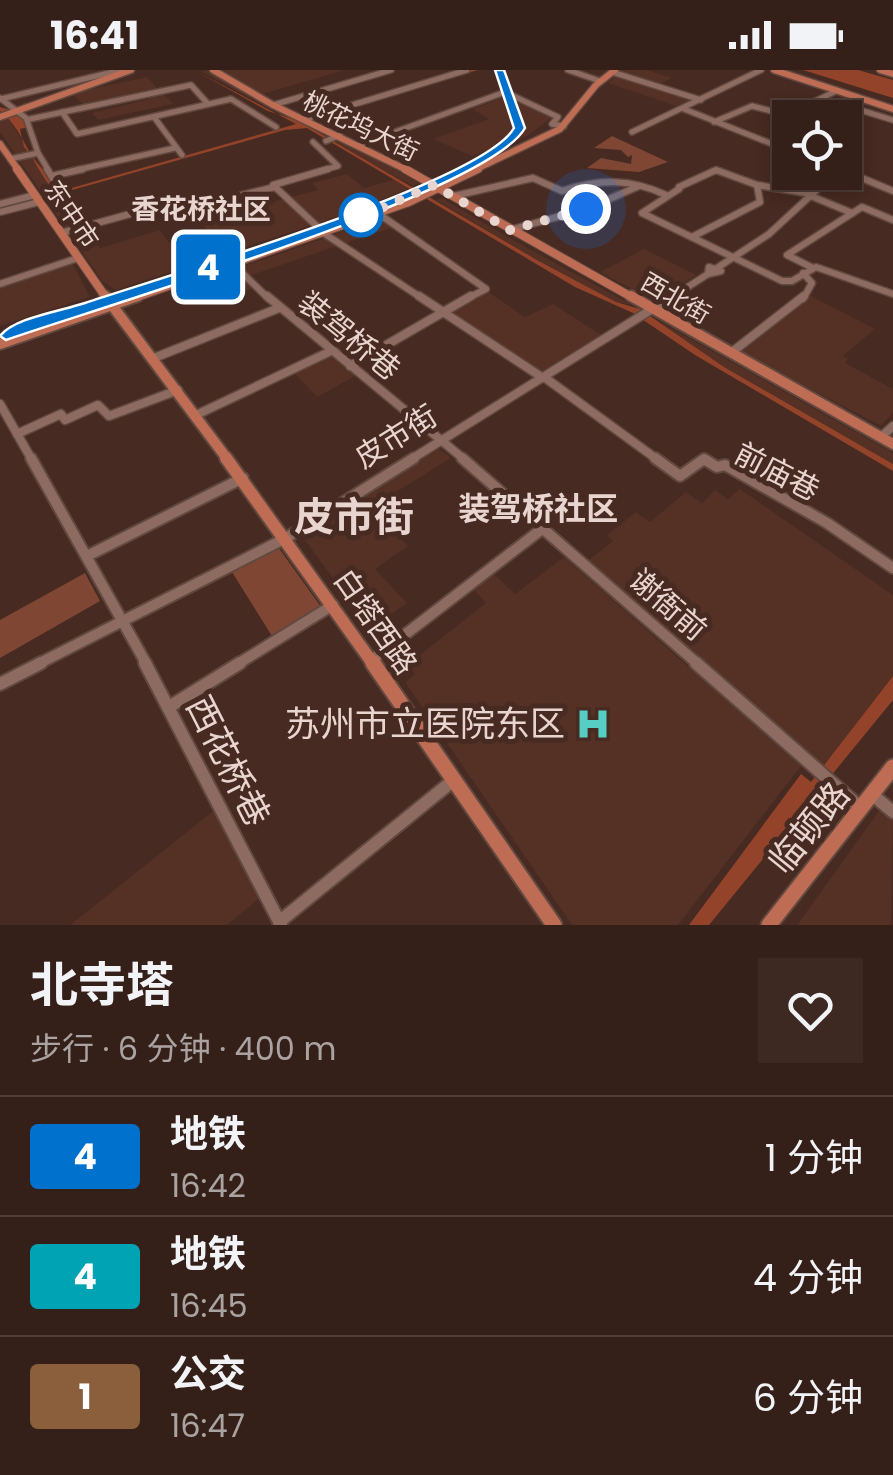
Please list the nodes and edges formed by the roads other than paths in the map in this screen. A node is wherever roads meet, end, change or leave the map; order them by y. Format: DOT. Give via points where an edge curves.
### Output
graph roads {
  1 [pos="121,70"];
  2 [pos="131,70"];
  3 [pos="213,70"];
  4 [pos="390,70"];
  5 [pos="467,70"];
  6 [pos="568,70"];
  7 [pos="761,70"];
  8 [pos="774,70"];
  9 [pos="880,70"];
  10 [pos="612,71"];
  11 [pos="893,71"];
  12 [pos="377,72"];
  13 [pos="598,80"];
  14 [pos="836,91"];
  15 [pos="1,98"];
  16 [pos="702,100"];
  17 [pos="817,100"];
  18 [pos="208,104"];
  19 [pos="273,106"];
  20 [pos="684,109"];
  21 [pos="893,109"];
  22 [pos="772,110"];
  23 [pos="20,111"];
  24 [pos="862,111"];
  25 [pos="62,112"];
  26 [pos="1,116"];
  27 [pos="154,117"];
  28 [pos="307,119"];
  29 [pos="30,120"];
  30 [pos="893,120"];
  31 [pos="714,122"];
  32 [pos="562,126"];
  33 [pos="276,127"];
  34 [pos="632,132"];
  35 [pos="313,142"];
  36 [pos="0,144"];
  37 [pos="772,144"];
  38 [pos="359,145"];
  39 [pos="175,148"];
  40 [pos="34,154"];
  41 [pos="182,155"];
  42 [pos="11,160"];
  43 [pos="0,164"];
  44 [pos="52,176"];
  45 [pos="862,178"];
  46 [pos="642,184"];
  47 [pos="757,185"];
  48 [pos="275,187"];
  49 [pos="59,188"];
  50 [pos="817,190"];
  51 [pos="427,191"];
  52 [pos="893,191"];
  53 [pos="666,195"];
  54 [pos="812,195"];
  55 [pos="454,196"];
  56 [pos="188,198"];
  57 [pos="37,199"];
  58 [pos="0,208"];
  59 [pos="194,208"];
  60 [pos="379,214"];
  61 [pos="852,214"];
  62 [pos="893,220"];
  63 [pos="510,230"];
  64 [pos="323,232"];
  65 [pos="61,233"];
  66 [pos="692,238"];
  67 [pos="78,258"];
  68 [pos="733,258"];
  69 [pos="234,264"];
  70 [pos="811,267"];
  71 [pos="717,268"];
  72 [pos="708,274"];
  73 [pos="802,274"];
  74 [pos="0,284"];
  75 [pos="893,294"];
  76 [pos="112,302"];
  77 [pos="278,308"];
  78 [pos="440,311"];
  79 [pos="647,313"];
  80 [pos="0,341"];
  81 [pos="331,351"];
  82 [pos="732,352"];
  83 [pos="154,358"];
  84 [pos="350,366"];
  85 [pos="544,378"];
  86 [pos="178,390"];
  87 [pos="0,404"];
  88 [pos="196,415"];
  89 [pos="893,426"];
  90 [pos="18,434"];
  91 [pos="880,437"];
  92 [pos="440,438"];
  93 [pos="893,444"];
  94 [pos="242,478"];
  95 [pos="542,529"];
  96 [pos="286,538"];
  97 [pos="87,556"];
  98 [pos="893,568"];
  99 [pos="333,605"];
  100 [pos="124,622"];
  101 [pos="372,660"];
  102 [pos="0,684"];
  103 [pos="169,707"];
  104 [pos="893,768"];
  105 [pos="455,779"];
  106 [pos="868,803"];
  107 [pos="893,812"];
  108 [pos="280,924"];
  109 [pos="554,925"];
  110 [pos="769,925"];
  1 -- 15 [label="street"];
  2 -- 23 [label="main road"];
  3 -- 19 [label="main road, 桃花坞大街"];
  4 -- 12 [label="street"];
  5 -- 28 [label="street"];
  6 -- 13 [label="street"];
  7 -- 16 [label="street"];
  8 -- 14 [label="main road"];
  9 -- 11 [label="main road"];
  10 -- 13 [label="main road"];
  10 -- 16 [label="street"];
  12 -- 19 [label="street"];
  13 -- 32 [label="main road"];
  14 -- 17 [label="street"];
  14 -- 21 [label="main road"];
  15 -- 23 [label="street"];
  16 -- 20 [label="street"];
  18 -- 25 [label="street" via="190,85"];
  18 -- 27 [label="street"];
  18 -- 33 [label="street" via="231,99"];
  19 -- 28 [label="main road, 桃花坞大街"];
  20 -- 31 [label="street"];
  20 -- 34 [label="street"];
  22 -- 31 [label="street" via="752,106"];
  23 -- 26 [label="main road"];
  23 -- 29 [label="street"];
  24 -- 30 [label="street"];
  25 -- 27 [label="street" via="76,134"];
  25 -- 29 [label="street"];
  27 -- 39 [label="street"];
  28 -- 38 [label="main road, 桃花坞大街" via="332,138"];
  29 -- 40 [label="street"];
  31 -- 37 [label="street"];
  32 -- 38 [label="street" via="552,124 558,117 505,92"];
  32 -- 51 [label="main road"];
  35 -- 48 [label="street" via="338,166"];
  36 -- 42 [label="main road, 东中市"];
  38 -- 51 [label="main road, 桃花坞大街"];
  39 -- 41 [label="street"];
  39 -- 44 [label="street"];
  40 -- 42 [label="street"];
  40 -- 44 [label="street"];
  42 -- 43 [label="street"];
  42 -- 57 [label="main road, 东中市"];
  44 -- 49 [label="street"];
  45 -- 52 [label="street"];
  46 -- 53 [label="street"];
  46 -- 55 [label="street" via="595,180 562,192 533,178"];
  46 -- 63 [label="street" via="586,209"];
  47 -- 53 [label="street" via="716,170"];
  47 -- 54 [label="street"];
  47 -- 66 [label="street" via="760,202"];
  48 -- 59 [label="street"];
  48 -- 64 [label="street"];
  50 -- 54 [label="street"];
  51 -- 55 [label="main road, 西北街"];
  51 -- 60 [label="main road"];
  51 -- 64 [label="main road"];
  53 -- 66 [label="street" via="642,212"];
  54 -- 61 [label="street"];
  54 -- 68 [label="street"];
  55 -- 63 [label="main road, 西北街"];
  56 -- 65 [label="street"];
  57 -- 58 [label="street"];
  57 -- 65 [label="main road, 东中市"];
  60 -- 64 [label="main road"];
  60 -- 78 [label="street" via="486,289"];
  61 -- 62 [label="street" via="862,207"];
  61 -- 70 [label="street" via="786,254"];
  63 -- 79 [label="main road, 西北街"];
  64 -- 69 [label="main road"];
  64 -- 76 [label="main road"];
  64 -- 78 [label="street"];
  65 -- 67 [label="main road, 东中市"];
  66 -- 68 [label="street"];
  67 -- 74 [label="street"];
  67 -- 76 [label="main road, 东中市"];
  68 -- 71 [label="street"];
  68 -- 73 [label="street" via="782,281"];
  69 -- 76 [label="main road"];
  69 -- 77 [label="street, 装驾桥巷"];
  70 -- 73 [label="street"];
  70 -- 75 [label="street"];
  71 -- 72 [label="street" via="720,274"];
  72 -- 79 [label="street, 皮市街"];
  73 -- 82 [label="street" via="812,283 800,303"];
  76 -- 80 [label="main road"];
  76 -- 83 [label="main road, 白塔西路"];
  77 -- 81 [label="street, 装驾桥巷"];
  77 -- 83 [label="street"];
  78 -- 84 [label="street"];
  78 -- 85 [label="street"];
  79 -- 82 [label="main road, 西北街"];
  79 -- 85 [label="street, 皮市街"];
  81 -- 84 [label="street, 装驾桥巷"];
  81 -- 88 [label="street"];
  82 -- 91 [label="main road, 西北街"];
  83 -- 86 [label="main road, 白塔西路"];
  84 -- 92 [label="street, 装驾桥巷"];
  85 -- 92 [label="street, 皮市街"];
  85 -- 98 [label="street, 前庙巷" via="680,476 704,459 725,465"];
  86 -- 88 [label="main road, 白塔西路"];
  86 -- 90 [label="street" via="109,416 98,405 65,420 61,414"];
  87 -- 90 [label="street, 西花桥巷"];
  88 -- 94 [label="main road, 白塔西路"];
  89 -- 91 [label="street"];
  90 -- 97 [label="street, 西花桥巷"];
  91 -- 93 [label="main road, 西北街"];
  92 -- 95 [label="street, 谢衙前"];
  92 -- 96 [label="street, 皮市街"];
  94 -- 96 [label="main road, 白塔西路"];
  94 -- 97 [label="street"];
  95 -- 101 [label="street"];
  95 -- 106 [label="street, 谢衙前" via="834,785"];
  96 -- 99 [label="main road, 白塔西路"];
  96 -- 100 [label="street, 皮市街"];
  97 -- 100 [label="street, 西花桥巷"];
  99 -- 101 [label="main road, 白塔西路"];
  99 -- 103 [label="street"];
  100 -- 102 [label="street, 皮市街"];
  100 -- 103 [label="street, 西花桥巷"];
  101 -- 105 [label="main road, 白塔西路"];
  103 -- 108 [label="street, 西花桥巷"];
  104 -- 106 [label="main road, 临顿路"];
  105 -- 108 [label="street"];
  105 -- 109 [label="main road, 白塔西路"];
  106 -- 107 [label="street, 谢衙前"];
  106 -- 110 [label="main road, 临顿路"];
}
